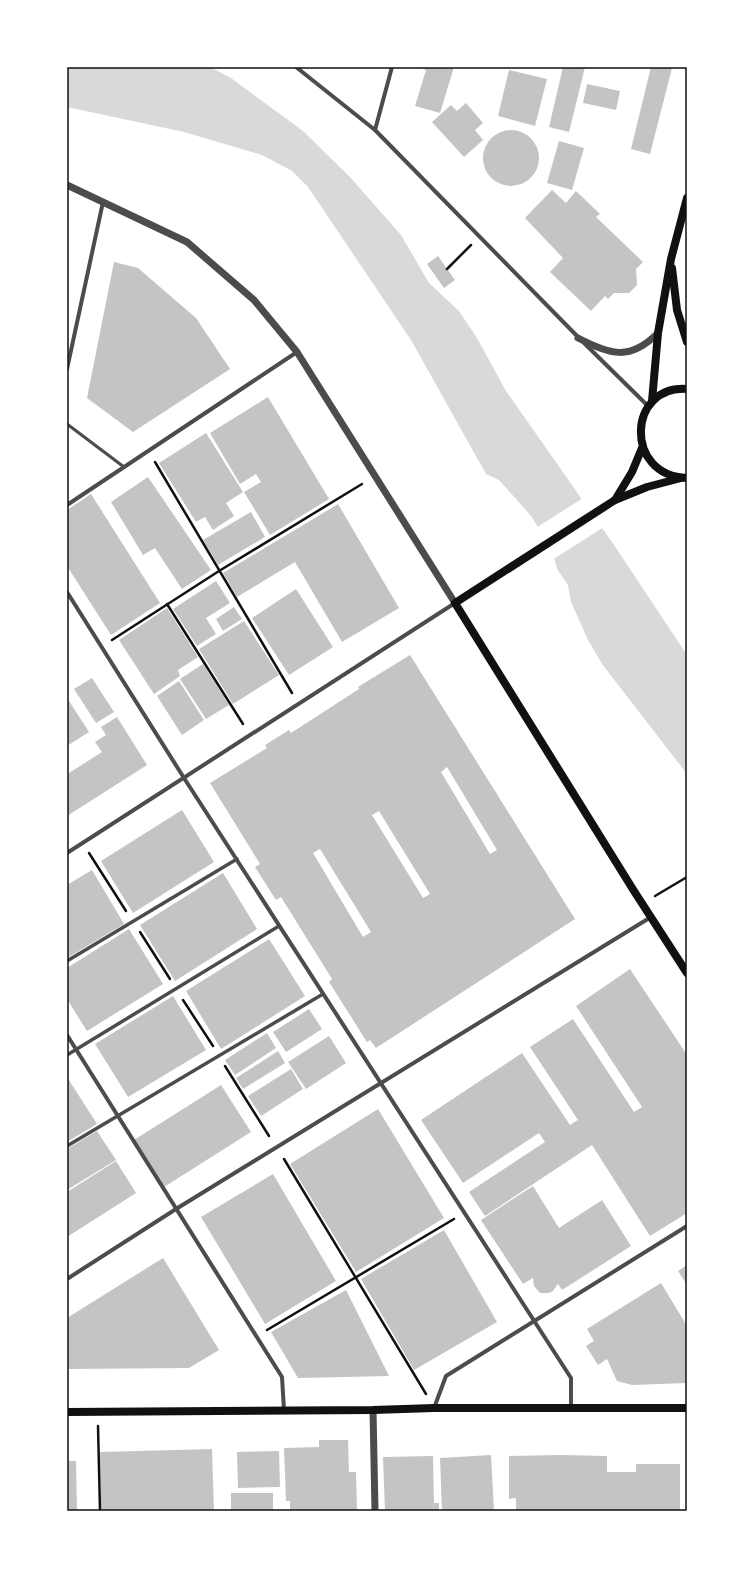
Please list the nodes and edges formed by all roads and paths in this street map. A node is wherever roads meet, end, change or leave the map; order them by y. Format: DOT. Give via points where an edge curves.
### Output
graph roads {
  1 [pos="296,67"];
  2 [pos="392,67"];
  3 [pos="375,130"];
  4 [pos="67,185"];
  5 [pos="687,198"];
  6 [pos="103,202"];
  7 [pos="480,237"];
  8 [pos="671,259"];
  9 [pos="446,269"];
  10 [pos="658,333"];
  11 [pos="578,338"];
  12 [pos="687,342"];
  13 [pos="297,352"];
  14 [pos="67,369"];
  15 [pos="687,389"];
  16 [pos="650,403"];
  17 [pos="67,424"];
  18 [pos="642,448"];
  19 [pos="149,451"];
  20 [pos="124,467"];
  21 [pos="375,476"];
  22 [pos="684,478"];
  23 [pos="615,500"];
  24 [pos="67,505"];
  25 [pos="219,571"];
  26 [pos="67,592"];
  27 [pos="455,603"];
  28 [pos="167,604"];
  29 [pos="101,647"];
  30 [pos="298,704"];
  31 [pos="250,735"];
  32 [pos="184,778"];
  33 [pos="67,853"];
  34 [pos="237,859"];
  35 [pos="687,877"];
  36 [pos="642,904"];
  37 [pos="651,916"];
  38 [pos="279,926"];
  39 [pos="67,961"];
  40 [pos="687,973"];
  41 [pos="323,994"];
  42 [pos="67,1035"];
  43 [pos="76,1050"];
  44 [pos="67,1055"];
  45 [pos="381,1083"];
  46 [pos="117,1115"];
  47 [pos="67,1146"];
  48 [pos="277,1147"];
  49 [pos="176,1209"];
  50 [pos="465,1213"];
  51 [pos="687,1226"];
  52 [pos="355,1277"];
  53 [pos="67,1279"];
  54 [pos="534,1321"];
  55 [pos="257,1336"];
  56 [pos="434,1408"];
  57 [pos="571,1408"];
  58 [pos="687,1408"];
  59 [pos="284,1410"];
  60 [pos="373,1410"];
  61 [pos="67,1412"];
  62 [pos="98,1412"];
  63 [pos="100,1511"];
  64 [pos="375,1511"];
  1 -- 3 [label="street"];
  2 -- 3 [label="street"];
  3 -- 7 [label="street"];
  4 -- 6 [label="street"];
  5 -- 8 [label="main road"];
  6 -- 13 [label="street" via="187,242 254,300"];
  6 -- 14 [label="street"];
  7 -- 9 [label="path"];
  7 -- 11 [label="street"];
  8 -- 10 [label="main road"];
  8 -- 12 [label="main road" via="677,310"];
  10 -- 11 [label="street" via="646,345 632,352 614,352 597,348"];
  10 -- 16 [label="main road"];
  11 -- 16 [label="street"];
  13 -- 19 [label="street"];
  13 -- 21 [label="street"];
  15 -- 16 [label="main road" via="679,388 664,393"];
  16 -- 18 [label="main road" via="639,434"];
  17 -- 20 [label="lane"];
  18 -- 22 [label="main road" via="651,463 664,473"];
  18 -- 23 [label="main road" via="632,472"];
  19 -- 20 [label="street"];
  19 -- 25 [label="path"];
  20 -- 24 [label="street"];
  21 -- 25 [label="path"];
  21 -- 27 [label="street"];
  22 -- 23 [label="main road" via="647,487"];
  23 -- 27 [label="main road"];
  25 -- 28 [label="path"];
  25 -- 30 [label="path"];
  26 -- 29 [label="street"];
  27 -- 30 [label="street"];
  27 -- 36 [label="main road"];
  28 -- 29 [label="path"];
  28 -- 31 [label="path"];
  29 -- 32 [label="street"];
  30 -- 31 [label="street"];
  31 -- 32 [label="street"];
  32 -- 33 [label="street"];
  32 -- 34 [label="street"];
  34 -- 38 [label="street"];
  34 -- 39 [label="street"];
  35 -- 36 [label="path"];
  36 -- 37 [label="main road"];
  37 -- 40 [label="main road"];
  37 -- 45 [label="street"];
  38 -- 41 [label="street"];
  38 -- 43 [label="street"];
  41 -- 45 [label="street"];
  41 -- 46 [label="street"];
  42 -- 43 [label="street"];
  43 -- 44 [label="street"];
  43 -- 46 [label="street"];
  45 -- 48 [label="street"];
  45 -- 50 [label="street"];
  46 -- 47 [label="street"];
  46 -- 49 [label="street"];
  48 -- 49 [label="street"];
  48 -- 52 [label="path"];
  49 -- 53 [label="street"];
  49 -- 55 [label="street"];
  50 -- 52 [label="path"];
  50 -- 54 [label="street"];
  51 -- 54 [label="street"];
  52 -- 55 [label="path"];
  52 -- 56 [label="path"];
  54 -- 56 [label="street" via="446,1376"];
  54 -- 57 [label="street" via="571,1378"];
  55 -- 59 [label="street" via="282,1377"];
  56 -- 57 [label="main road"];
  56 -- 60 [label="main road"];
  57 -- 58 [label="main road"];
  59 -- 60 [label="main road"];
  59 -- 62 [label="main road"];
  60 -- 64 [label="street"];
  61 -- 62 [label="main road"];
  62 -- 63 [label="path"];
}
